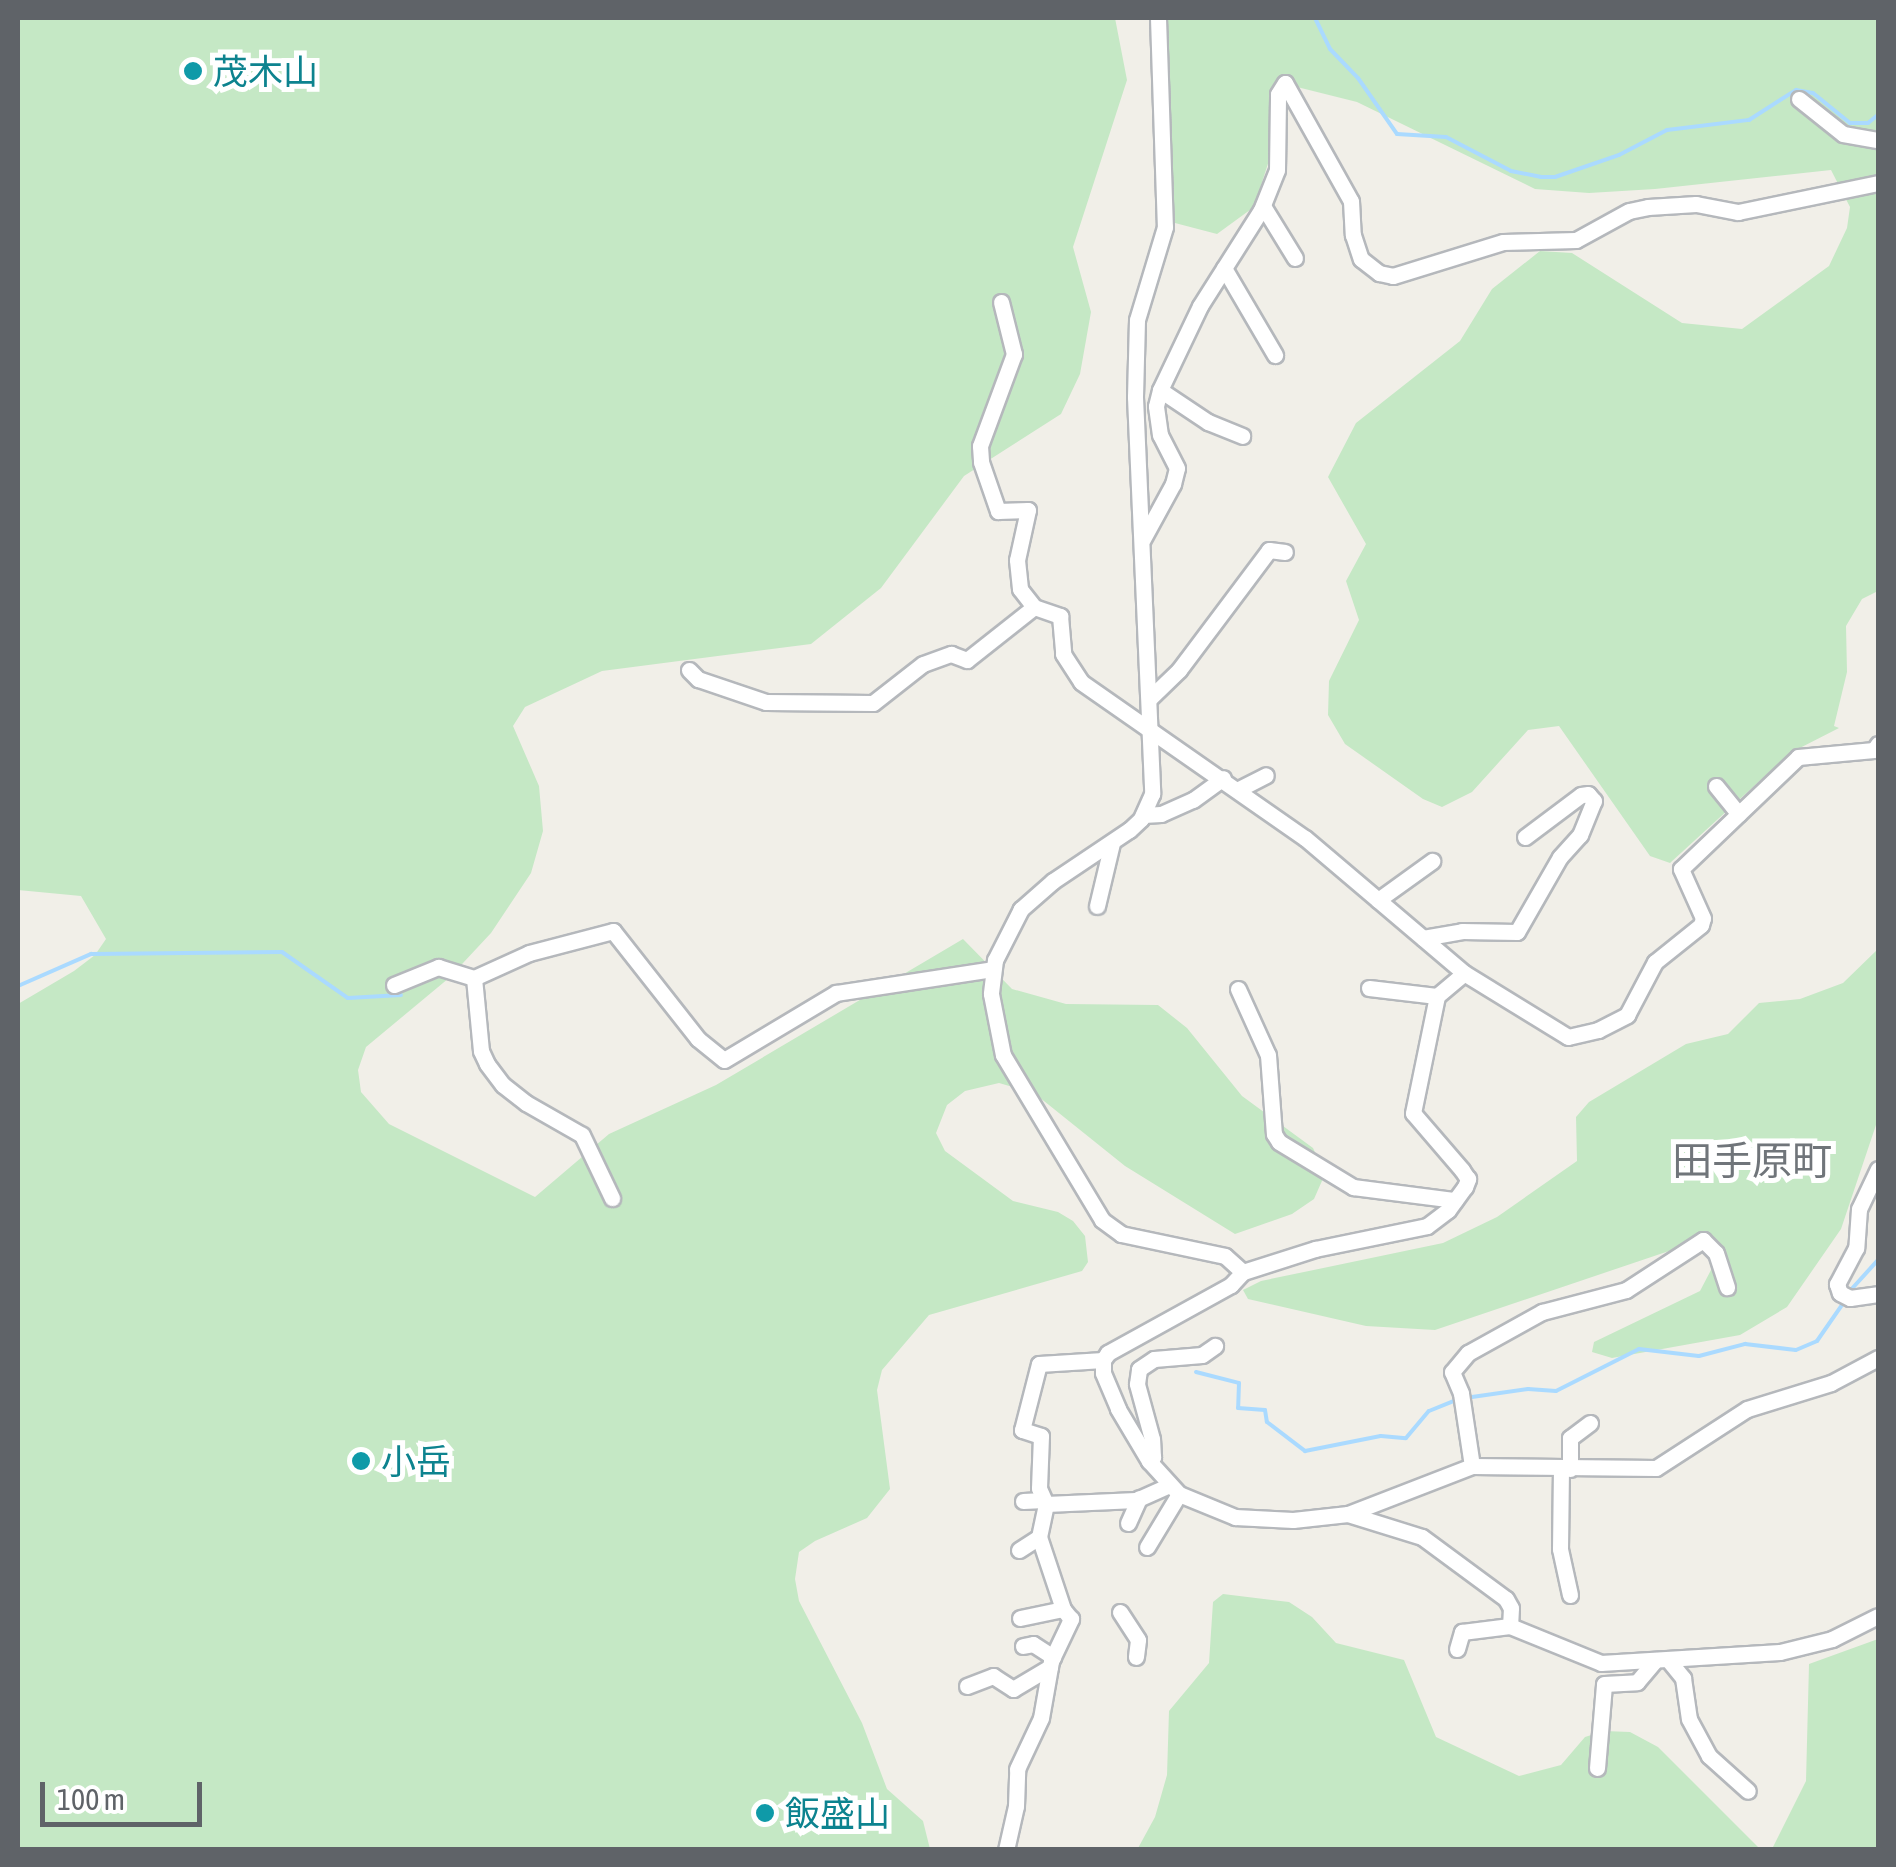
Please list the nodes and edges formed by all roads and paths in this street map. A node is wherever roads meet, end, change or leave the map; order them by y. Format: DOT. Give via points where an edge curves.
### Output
graph roads {
  1 [pos="1158,18"];
  2 [pos="1799,99"];
  3 [pos="1878,140"];
  4 [pos="1878,183"];
  5 [pos="1262,206"];
  6 [pos="1295,258"];
  7 [pos="1224,268"];
  8 [pos="1001,302"];
  9 [pos="1276,355"];
  10 [pos="1160,390"];
  11 [pos="1242,436"];
  12 [pos="1143,538"];
  13 [pos="1285,552"];
  14 [pos="1034,607"];
  15 [pos="1066,660"];
  16 [pos="690,670"];
  17 [pos="1052,672"];
  18 [pos="1149,699"];
  19 [pos="1149,733"];
  20 [pos="1878,744"];
  21 [pos="1266,775"];
  22 [pos="1223,778"];
  23 [pos="1716,786"];
  24 [pos="1239,789"];
  25 [pos="1144,814"];
  26 [pos="1739,814"];
  27 [pos="1525,837"];
  28 [pos="1112,843"];
  29 [pos="1432,861"];
  30 [pos="1102,897"];
  31 [pos="1378,900"];
  32 [pos="1423,938"];
  33 [pos="993,969"];
  34 [pos="1464,973"];
  35 [pos="474,978"];
  36 [pos="394,986"];
  37 [pos="1369,988"];
  38 [pos="1238,989"];
  39 [pos="1437,996"];
  40 [pos="1878,1169"];
  41 [pos="612,1198"];
  42 [pos="1455,1200"];
  43 [pos="1243,1272"];
  44 [pos="1727,1287"];
  45 [pos="1878,1294"];
  46 [pos="1216,1346"];
  47 [pos="1878,1358"];
  48 [pos="1103,1360"];
  49 [pos="1590,1423"];
  50 [pos="1149,1461"];
  51 [pos="1472,1466"];
  52 [pos="1566,1469"];
  53 [pos="1173,1490"];
  54 [pos="1139,1498"];
  55 [pos="1023,1502"];
  56 [pos="1045,1502"];
  57 [pos="1348,1514"];
  58 [pos="1128,1523"];
  59 [pos="1039,1537"];
  60 [pos="1147,1547"];
  61 [pos="1019,1550"];
  62 [pos="1570,1595"];
  63 [pos="1063,1609"];
  64 [pos="1120,1612"];
  65 [pos="1878,1616"];
  66 [pos="1020,1618"];
  67 [pos="1510,1626"];
  68 [pos="1023,1646"];
  69 [pos="1457,1649"];
  70 [pos="1136,1657"];
  71 [pos="1051,1662"];
  72 [pos="1662,1662"];
  73 [pos="967,1686"];
  74 [pos="1596,1768"];
  75 [pos="1748,1791"];
  76 [pos="1006,1850"];
  1 -- 12 [label="street" via="1167,174 1165,227 1137,320"];
  2 -- 3 [label="street" via="1843,134"];
  4 -- 5 [label="street" via="1738,212 1696,204 1648,207 1576,240 1503,242 1392,276 1361,259 1351,200 1284,83 1278,94 1278,170"];
  5 -- 6 [label="street"];
  5 -- 7 [label="street"];
  7 -- 9 [label="street"];
  7 -- 10 [label="street"];
  8 -- 14 [label="street" via="1014,354 980,446 981,462 998,511 1026,508 1030,514 1018,574"];
  10 -- 11 [label="street"];
  10 -- 12 [label="street" via="1160,435 1177,468"];
  12 -- 18 [label="street"];
  13 -- 18 [label="street" via="1269,550 1179,670"];
  14 -- 15 [label="street" via="1060,616"];
  14 -- 16 [label="street" via="967,660 951,654 923,664 873,702 766,702 698,679"];
  15 -- 17 [label="street"];
  15 -- 19 [label="street" via="1087,688"];
  18 -- 19 [label="street"];
  19 -- 22 [label="street"];
  19 -- 25 [label="street" via="1152,794"];
  20 -- 26 [label="street" via="1874,750 1798,758"];
  21 -- 24 [label="street"];
  22 -- 24 [label="street"];
  22 -- 25 [label="street" via="1193,800"];
  23 -- 26 [label="street"];
  24 -- 31 [label="street"];
  25 -- 28 [label="street"];
  26 -- 34 [label="street" via="1682,869 1701,925 1655,962 1618,1022 1568,1036"];
  27 -- 32 [label="street" via="1581,795 1594,800 1580,836 1560,856 1517,932"];
  28 -- 30 [label="street"];
  28 -- 33 [label="street" via="1021,909"];
  29 -- 31 [label="street"];
  31 -- 32 [label="street"];
  32 -- 34 [label="street"];
  33 -- 35 [label="street" via="836,993 724,1060 698,1039 613,931 529,952"];
  33 -- 43 [label="street" via="992,1012 1003,1055 1102,1220 1121,1234 1216,1253"];
  34 -- 39 [label="street"];
  35 -- 36 [label="street" via="438,967"];
  35 -- 41 [label="street" via="488,1064 526,1103 582,1136"];
  37 -- 39 [label="street"];
  38 -- 42 [label="street" via="1268,1055 1279,1142 1352,1187"];
  39 -- 42 [label="street" via="1414,1113 1468,1178"];
  40 -- 45 [label="street" via="1860,1209 1856,1248 1836,1284 1846,1296"];
  42 -- 43 [label="street" via="1427,1226"];
  43 -- 48 [label="street"];
  44 -- 51 [label="street" via="1712,1246 1703,1240 1626,1290 1542,1312 1468,1353 1452,1372"];
  46 -- 50 [label="street" via="1202,1355 1154,1359 1138,1369 1152,1439"];
  47 -- 52 [label="street" via="1831,1383 1747,1409 1656,1468"];
  48 -- 50 [label="street" via="1105,1382"];
  48 -- 56 [label="street" via="1039,1364 1022,1430 1041,1436 1039,1488"];
  49 -- 52 [label="street" via="1570,1438"];
  50 -- 53 [label="street"];
  51 -- 52 [label="street"];
  51 -- 57 [label="street"];
  52 -- 62 [label="street" via="1560,1549"];
  53 -- 54 [label="street"];
  53 -- 57 [label="street" via="1250,1519"];
  53 -- 60 [label="street"];
  54 -- 56 [label="street"];
  54 -- 58 [label="street"];
  55 -- 56 [label="street"];
  56 -- 59 [label="street"];
  57 -- 67 [label="street" via="1422,1537 1506,1599"];
  59 -- 61 [label="street"];
  59 -- 63 [label="street"];
  63 -- 66 [label="street"];
  63 -- 71 [label="street" via="1071,1619"];
  64 -- 70 [label="street" via="1136,1633"];
  65 -- 72 [label="street" via="1832,1640 1780,1652"];
  67 -- 69 [label="street" via="1462,1632"];
  67 -- 72 [label="street" via="1601,1663"];
  68 -- 71 [label="street" via="1033,1644"];
  71 -- 73 [label="street" via="1012,1689 993,1676"];
  71 -- 76 [label="street" via="1041,1718 1016,1770"];
  72 -- 74 [label="street" via="1637,1682 1604,1684"];
  72 -- 75 [label="street" via="1683,1678 1688,1719 1705,1750"];
}
